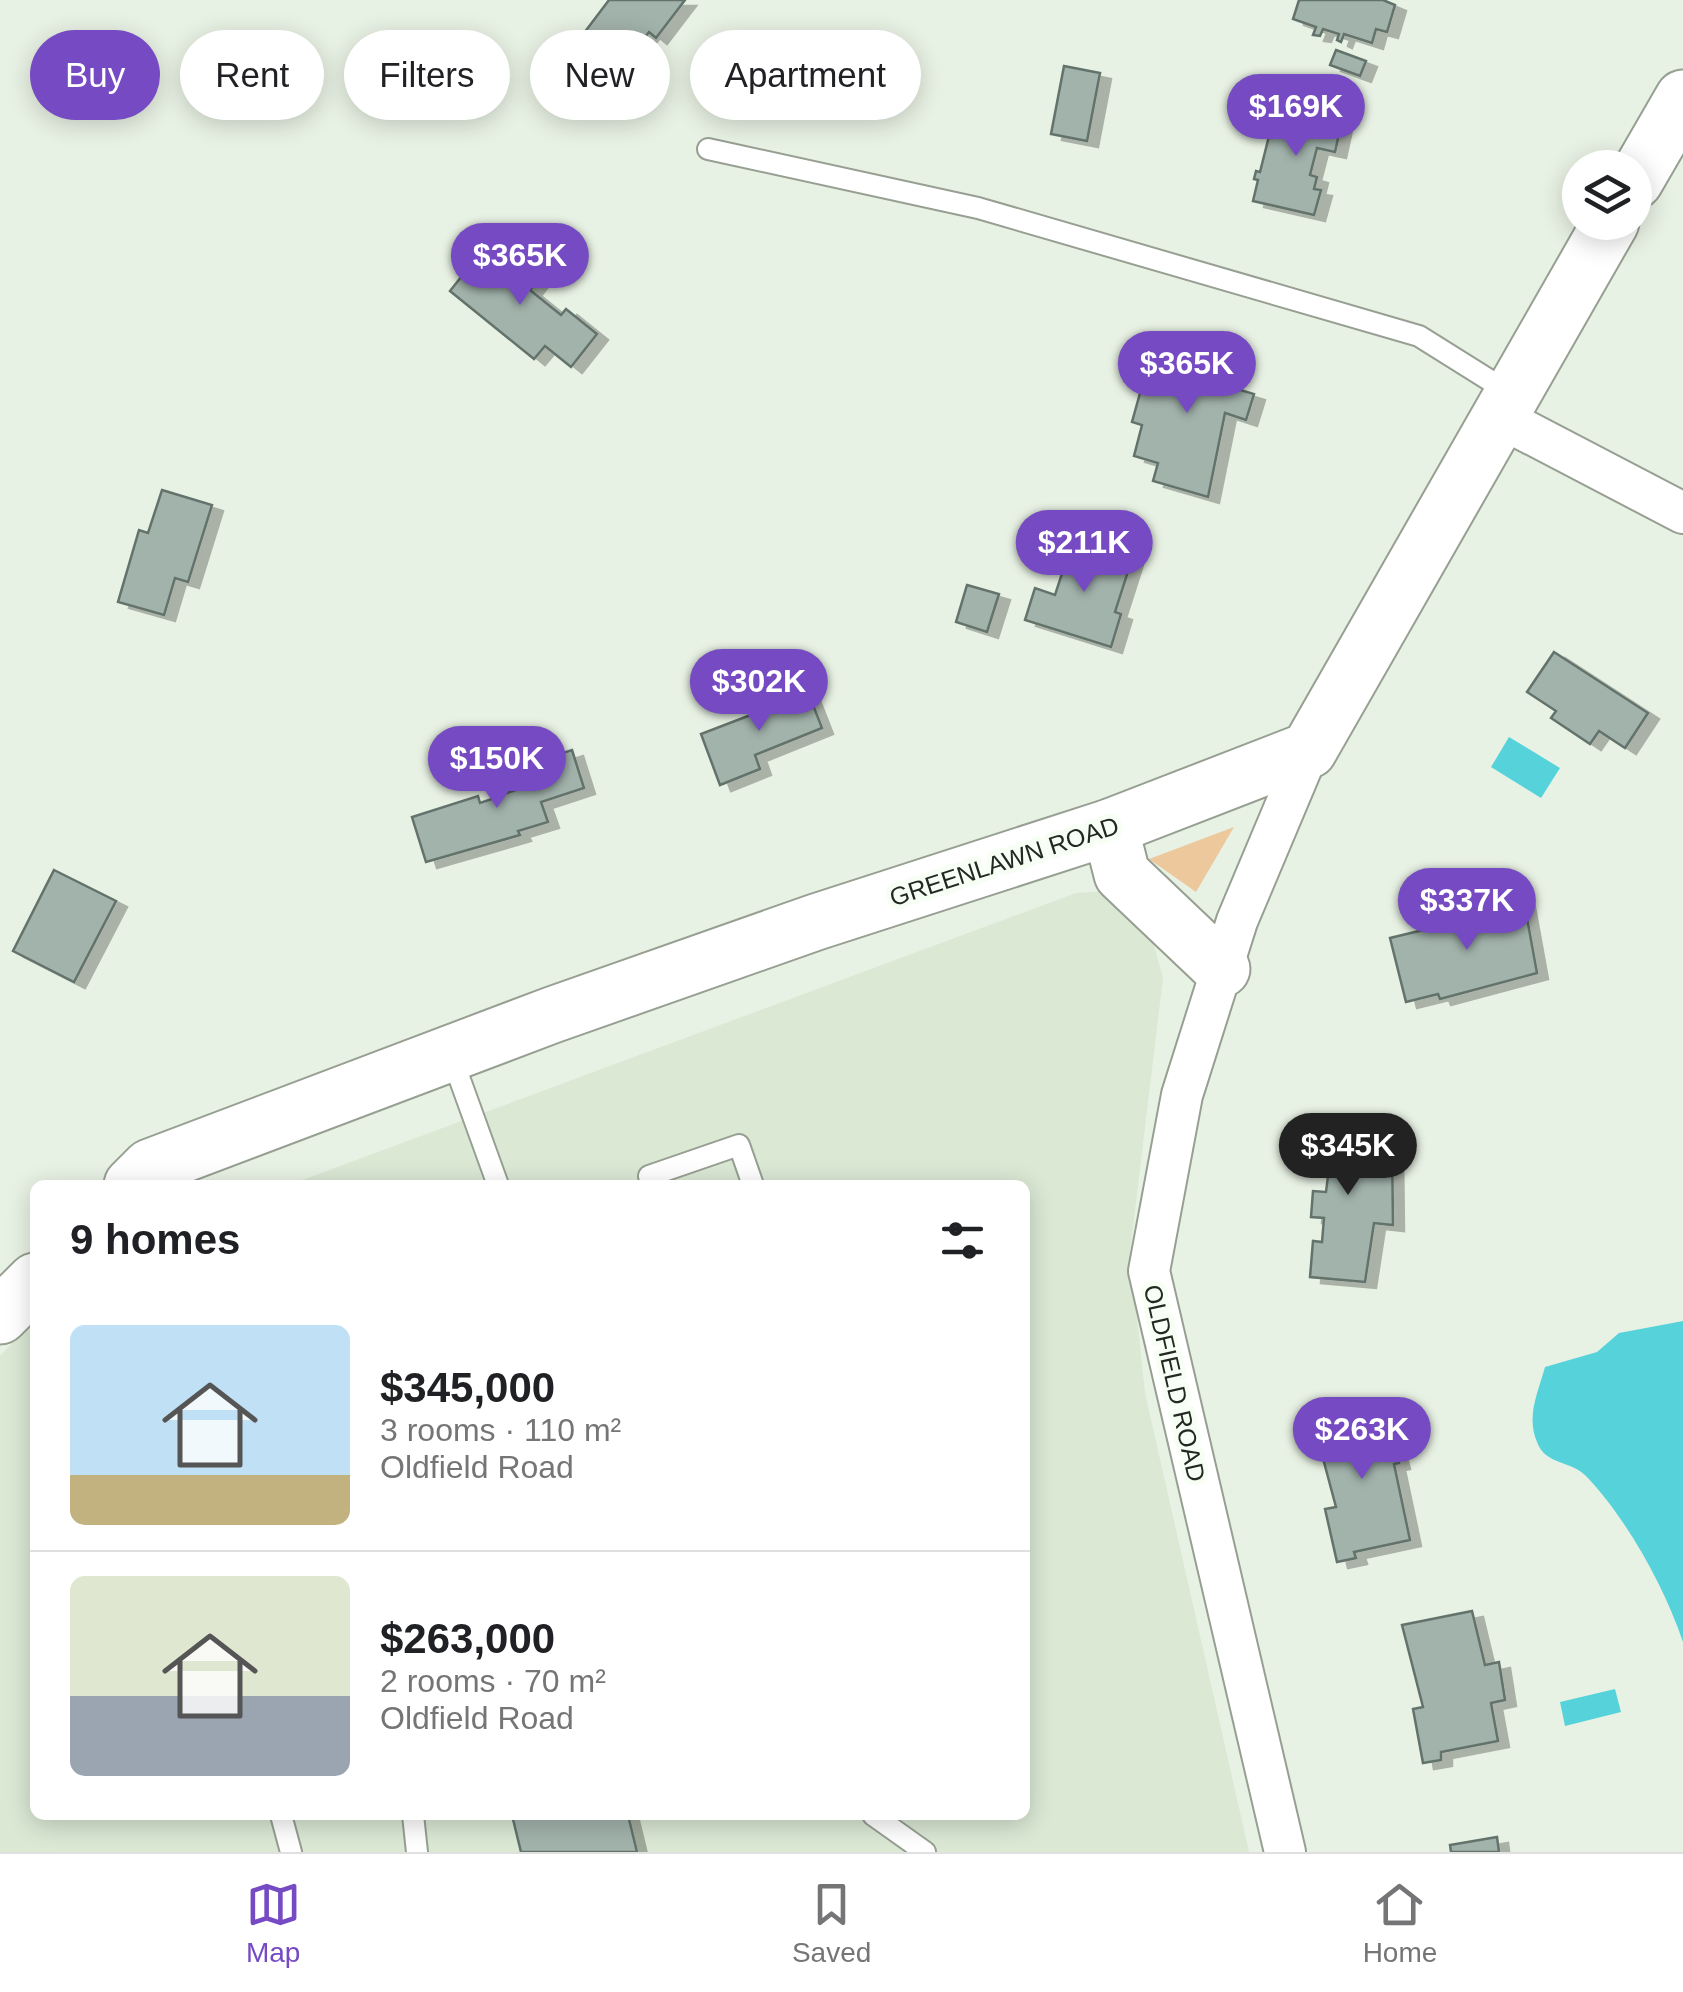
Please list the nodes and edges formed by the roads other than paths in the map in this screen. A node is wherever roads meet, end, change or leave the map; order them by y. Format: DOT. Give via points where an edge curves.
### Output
graph roads {
  1 [pos="1683,98"];
  2 [pos="708,149"];
  3 [pos="1652,152"];
  4 [pos="1601,240"];
  5 [pos="1506,405"];
  6 [pos="1683,513"];
  7 [pos="1309,750"];
  8 [pos="1110,827"];
  9 [pos="1222,970"];
  10 [pos="450,1054"];
  11 [pos="137,1180"];
  12 [pos="496,1180"];
  13 [pos="651,1180"];
  14 [pos="751,1180"];
  15 [pos="30,1286"];
  16 [pos="0,1316"];
  17 [pos="282,1820"];
  18 [pos="414,1820"];
  19 [pos="880,1820"];
  20 [pos="291,1852"];
  21 [pos="416,1852"];
  22 [pos="925,1852"];
  23 [pos="1284,1852"];
  1 -- 3 [label="main road"];
  2 -- 5 [label="lane" via="978,208 1419,336"];
  4 -- 5 [label="main road"];
  5 -- 6 [label="street"];
  5 -- 7 [label="main road"];
  7 -- 8 [label="main road, GREENLAWN ROAD"];
  7 -- 9 [label="street, OLDFIELD ROAD"];
  8 -- 9 [label="main road" via="1122,874"];
  8 -- 10 [label="main road, GREENLAWN ROAD" via="816,922"];
  9 -- 23 [label="street, OLDFIELD ROAD" via="1182,1095 1149,1271"];
  10 -- 11 [label="main road, GREENLAWN ROAD" via="150,1167"];
  10 -- 12 [label="lane"];
  13 -- 14 [label="lane" via="739,1145"];
  15 -- 16 [label="main road"];
  17 -- 20 [label="lane"];
  18 -- 21 [label="lane"];
  19 -- 22 [label="lane"];
}
